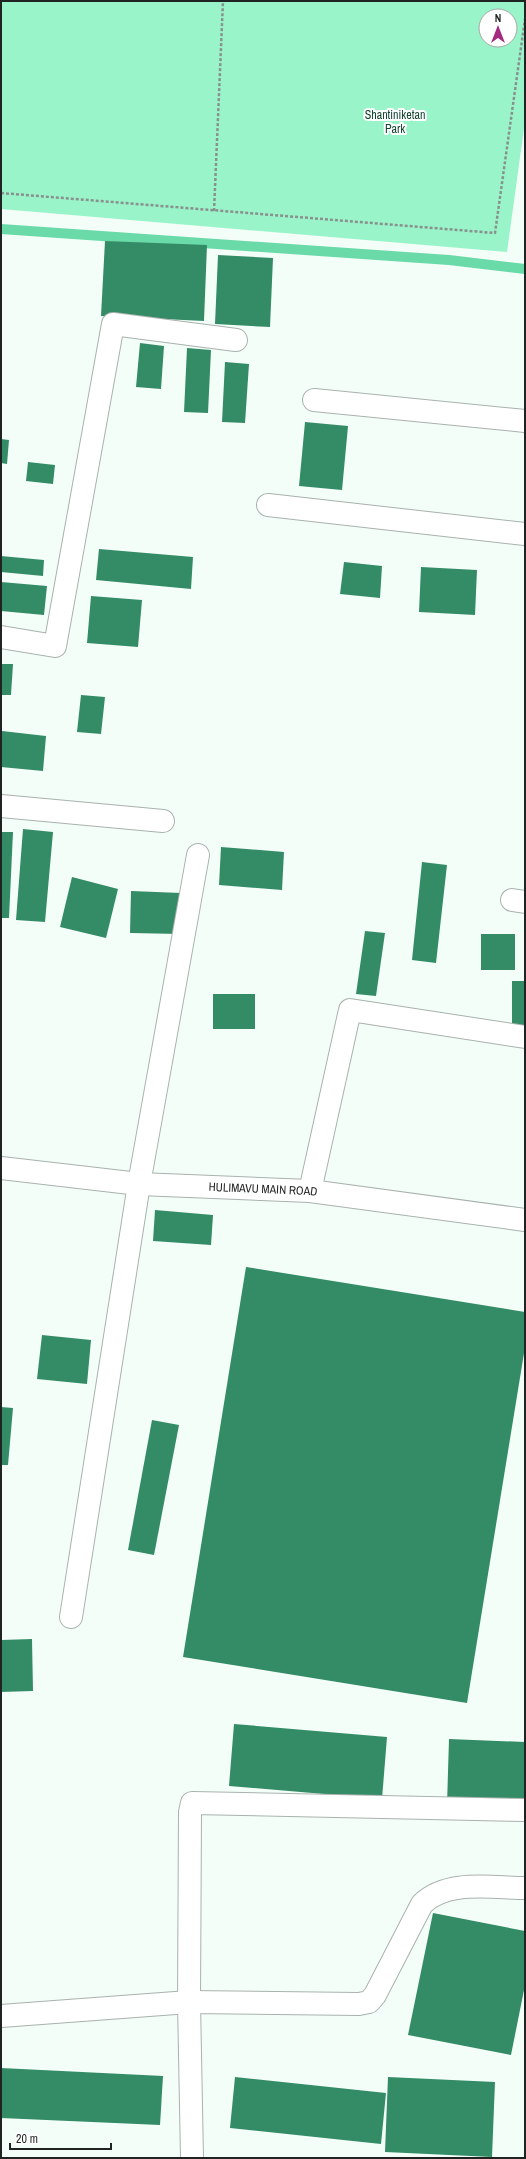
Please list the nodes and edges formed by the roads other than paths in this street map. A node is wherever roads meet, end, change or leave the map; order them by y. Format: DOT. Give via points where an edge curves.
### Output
graph roads {
  1 [pos="236,340"];
  2 [pos="314,400"];
  3 [pos="525,421"];
  4 [pos="268,505"];
  5 [pos="525,534"];
  6 [pos="1,637"];
  7 [pos="1,806"];
  8 [pos="163,820"];
  9 [pos="198,855"];
  10 [pos="525,1038"];
  11 [pos="1,1168"];
  12 [pos="139,1184"];
  13 [pos="310,1191"];
  14 [pos="525,1220"];
  15 [pos="71,1616"];
  16 [pos="525,1810"];
  17 [pos="525,1888"];
  18 [pos="189,2002"];
  19 [pos="1,2016"];
  20 [pos="192,2158"];
  1 -- 6 [label="street" via="113,324 55,646"];
  2 -- 3 [label="street"];
  4 -- 5 [label="street"];
  7 -- 8 [label="street"];
  9 -- 12 [label="street"];
  10 -- 13 [label="street" via="350,1010"];
  11 -- 12 [label="street, HULIMAVU MAIN ROAD"];
  12 -- 13 [label="street, HULIMAVU MAIN ROAD"];
  12 -- 15 [label="street"];
  13 -- 14 [label="street, HULIMAVU MAIN ROAD"];
  16 -- 18 [label="street" via="192,1803"];
  17 -- 18 [label="street" via="464,1888 446,1890 431,1896 422,1904 369,2002"];
  18 -- 19 [label="street"];
  18 -- 20 [label="street"];
}
